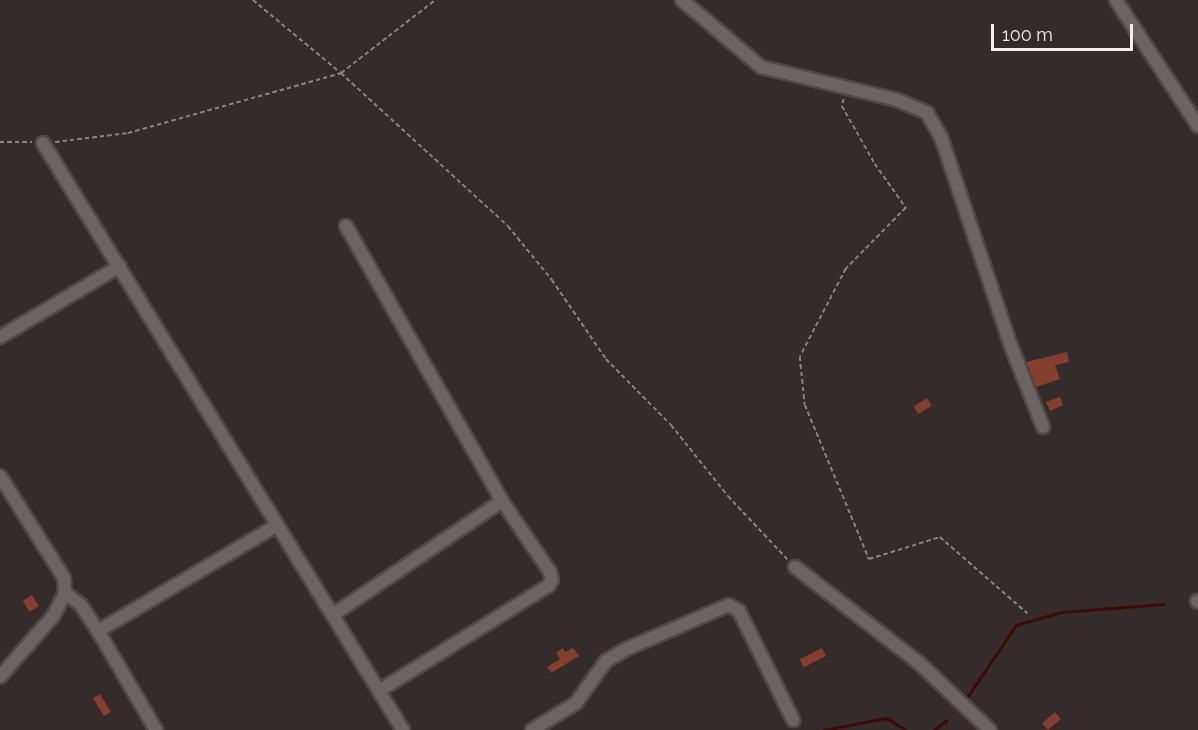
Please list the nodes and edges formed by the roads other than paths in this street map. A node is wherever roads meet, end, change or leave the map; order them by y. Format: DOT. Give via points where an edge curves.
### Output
graph roads {
  1 [pos="682,0"];
  2 [pos="1116,0"];
  3 [pos="1198,126"];
  4 [pos="44,143"];
  5 [pos="346,226"];
  6 [pos="120,267"];
  7 [pos="0,337"];
  8 [pos="1043,427"];
  9 [pos="0,476"];
  10 [pos="502,501"];
  11 [pos="277,525"];
  12 [pos="795,567"];
  13 [pos="65,593"];
  14 [pos="334,614"];
  15 [pos="98,632"];
  16 [pos="0,677"];
  17 [pos="380,690"];
  18 [pos="793,720"];
  19 [pos="156,730"];
  20 [pos="404,730"];
  21 [pos="532,730"];
  22 [pos="990,730"];
  1 -- 8 [label="street" via="761,68 914,105 927,113 936,124 1011,346"];
  2 -- 3 [label="street"];
  4 -- 6 [label="street"];
  5 -- 10 [label="street"];
  6 -- 7 [label="street"];
  6 -- 11 [label="street"];
  9 -- 13 [label="street" via="64,578"];
  10 -- 14 [label="street"];
  10 -- 17 [label="street" via="552,580"];
  11 -- 14 [label="street"];
  11 -- 15 [label="street"];
  12 -- 22 [label="street" via="918,662"];
  13 -- 15 [label="street" via="81,604"];
  13 -- 16 [label="street" via="54,615"];
  14 -- 17 [label="street"];
  15 -- 19 [label="street"];
  17 -- 20 [label="street"];
  18 -- 21 [label="street" via="739,611 729,605 606,661 576,703"];
}
